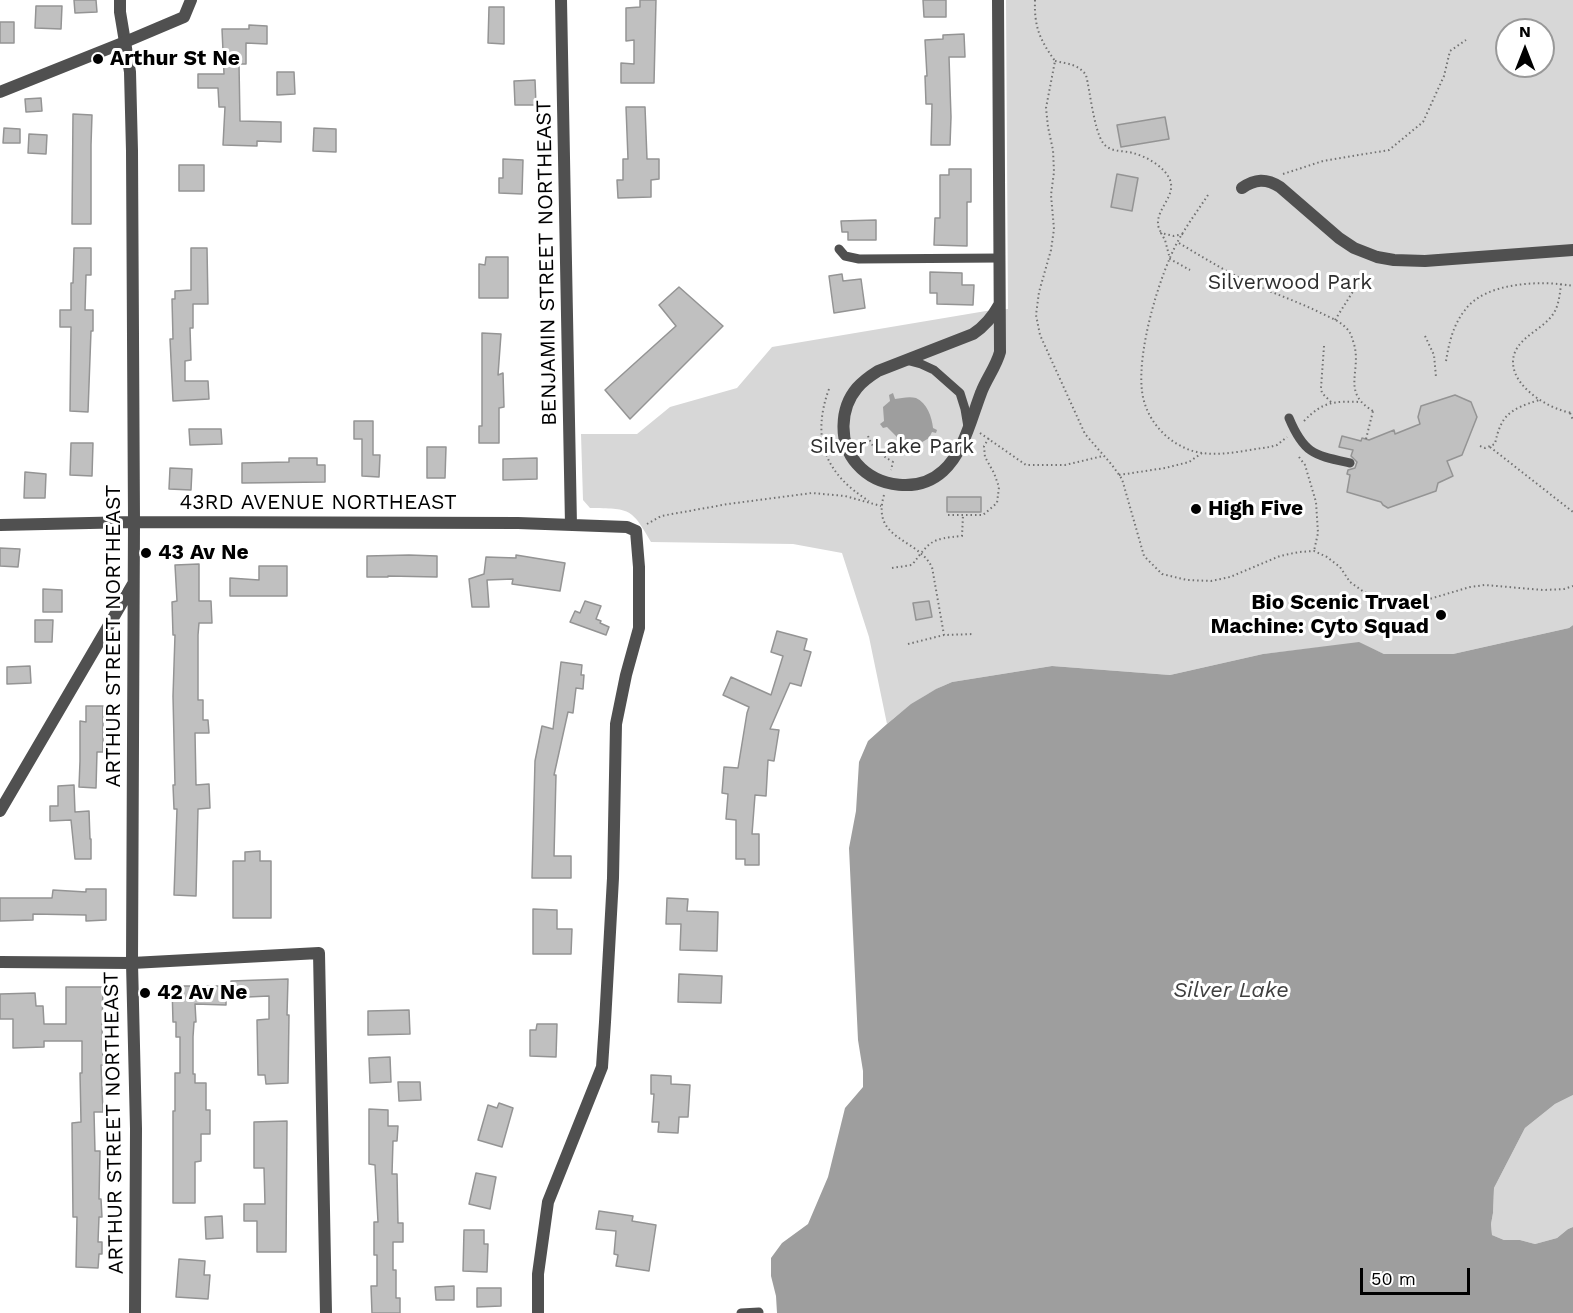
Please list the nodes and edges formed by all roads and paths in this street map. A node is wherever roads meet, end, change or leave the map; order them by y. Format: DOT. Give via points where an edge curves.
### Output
graph roads {
  1 [pos="120,0"];
  2 [pos="191,0"];
  3 [pos="561,0"];
  4 [pos="998,0"];
  5 [pos="1035,0"];
  6 [pos="1466,40"];
  7 [pos="125,42"];
  8 [pos="1055,62"];
  9 [pos="0,92"];
  10 [pos="1263,180"];
  11 [pos="1242,188"];
  12 [pos="1208,195"];
  13 [pos="1161,233"];
  14 [pos="1183,234"];
  15 [pos="1178,242"];
  16 [pos="839,249"];
  17 [pos="1573,250"];
  18 [pos="999,258"];
  19 [pos="1170,259"];
  20 [pos="1190,270"];
  21 [pos="1359,282"];
  22 [pos="1561,284"];
  23 [pos="1573,286"];
  24 [pos="999,305"];
  25 [pos="1335,320"];
  26 [pos="1425,336"];
  27 [pos="1324,346"];
  28 [pos="905,360"];
  29 [pos="1446,361"];
  30 [pos="1436,377"];
  31 [pos="1539,400"];
  32 [pos="1332,402"];
  33 [pos="1361,402"];
  34 [pos="1571,413"];
  35 [pos="1289,418"];
  36 [pos="1573,420"];
  37 [pos="968,427"];
  38 [pos="1294,431"];
  39 [pos="868,436"];
  40 [pos="988,438"];
  41 [pos="1366,439"];
  42 [pos="1480,446"];
  43 [pos="1490,447"];
  44 [pos="1202,453"];
  45 [pos="1103,456"];
  46 [pos="1298,456"];
  47 [pos="1350,464"];
  48 [pos="1119,475"];
  49 [pos="888,484"];
  50 [pos="881,506"];
  51 [pos="1573,512"];
  52 [pos="948,515"];
  53 [pos="963,515"];
  54 [pos="134,522"];
  55 [pos="0,525"];
  56 [pos="571,525"];
  57 [pos="636,531"];
  58 [pos="1314,551"];
  59 [pos="921,552"];
  60 [pos="892,568"];
  61 [pos="134,583"];
  62 [pos="1573,586"];
  63 [pos="974,634"];
  64 [pos="944,635"];
  65 [pos="908,644"];
  66 [pos="0,811"];
  67 [pos="0,962"];
  68 [pos="132,963"];
  69 [pos="759,1312"];
  70 [pos="135,1313"];
  71 [pos="326,1313"];
  72 [pos="538,1313"];
  73 [pos="741,1313"];
  1 -- 7 [label="street, ARTHUR STREET NORTHEAST"];
  2 -- 7 [label="street" via="184,16"];
  3 -- 56 [label="street, BENJAMIN STREET NORTHEAST"];
  4 -- 18 [label="street"];
  5 -- 8 [label="path" via="1035,23"];
  6 -- 10 [label="path" via="1450,51 1424,122 1389,150 1323,161"];
  7 -- 9 [label="street"];
  7 -- 54 [label="street, ARTHUR STREET NORTHEAST" via="130,72 132,151"];
  8 -- 13 [label="path" via="1074,65 1086,75 1104,144 1112,150 1152,160 1171,182 1171,194 1158,224"];
  8 -- 45 [label="path" via="1046,108 1053,150 1054,229 1036,315 1040,335 1085,434"];
  10 -- 11 [label="street"];
  10 -- 17 [label="street" via="1280,187 1354,248 1394,260"];
  12 -- 14 [label="path"];
  13 -- 14 [label="path"];
  13 -- 19 [label="path"];
  14 -- 15 [label="path"];
  15 -- 19 [label="path"];
  15 -- 25 [label="path" via="1227,272"];
  16 -- 18 [label="lane" via="845,256 859,259"];
  18 -- 24 [label="street"];
  19 -- 20 [label="path"];
  19 -- 44 [label="path" via="1150,320 1142,392 1162,433 1191,451"];
  21 -- 25 [label="path"];
  22 -- 23 [label="path"];
  22 -- 29 [label="path" via="1527,283 1479,298 1457,321"];
  22 -- 31 [label="path" via="1554,312 1523,342 1514,360 1520,381"];
  24 -- 28 [label="street" via="993,317 972,334"];
  24 -- 37 [label="street" via="998,360"];
  25 -- 33 [label="path" via="1351,333 1357,356 1354,387"];
  26 -- 30 [label="path" via="1434,354"];
  27 -- 32 [label="path" via="1321,388"];
  28 -- 37 [label="lane" via="934,370 960,393"];
  28 -- 49 [label="street" via="866,379 856,389 844,418 844,435 856,464"];
  31 -- 34 [label="path"];
  31 -- 43 [label="path" via="1509,412"];
  32 -- 33 [label="path"];
  32 -- 38 [label="path" via="1313,412"];
  33 -- 41 [label="path" via="1374,412"];
  34 -- 36 [label="path"];
  35 -- 38 [label="lane"];
  37 -- 40 [label="path"];
  37 -- 49 [label="street" via="954,459 943,471 915,484"];
  38 -- 44 [label="path" via="1270,447"];
  38 -- 47 [label="lane" via="1311,452"];
  39 -- 49 [label="path" via="879,454 893,462"];
  40 -- 45 [label="path" via="1026,465 1065,465"];
  40 -- 53 [label="path" via="985,457 999,487 997,504 983,515"];
  42 -- 43 [label="path"];
  43 -- 51 [label="path"];
  44 -- 48 [label="path" via="1189,462"];
  45 -- 48 [label="path"];
  46 -- 58 [label="path" via="1305,465 1316,502 1318,533"];
  48 -- 58 [label="path" via="1144,556 1162,574 1211,581 1230,578 1280,556"];
  49 -- 50 [label="path"];
  50 -- 57 [label="path" via="845,496 812,493 661,516"];
  50 -- 59 [label="path" via="885,526"];
  52 -- 53 [label="path"];
  53 -- 59 [label="path" via="962,536 941,538"];
  54 -- 55 [label="street, 43RD AVENUE NORTHEAST"];
  54 -- 56 [label="street, 43RD AVENUE NORTHEAST"];
  54 -- 61 [label="street, ARTHUR STREET NORTHEAST"];
  56 -- 57 [label="street, 43RD AVENUE NORTHEAST" via="627,526"];
  57 -- 72 [label="street" via="639,628 616,724 613,878 602,1067 548,1202 538,1274"];
  58 -- 62 [label="path" via="1340,567 1350,582 1364,592 1404,603 1485,585 1543,590"];
  59 -- 60 [label="path" via="912,565"];
  59 -- 64 [label="path" via="932,567"];
  61 -- 66 [label="street"];
  61 -- 68 [label="street, ARTHUR STREET NORTHEAST"];
  63 -- 64 [label="path"];
  64 -- 65 [label="path"];
  67 -- 68 [label="street"];
  68 -- 70 [label="street, ARTHUR STREET NORTHEAST"];
  68 -- 71 [label="street" via="319,953"];
  69 -- 73 [label="lane"];
}
